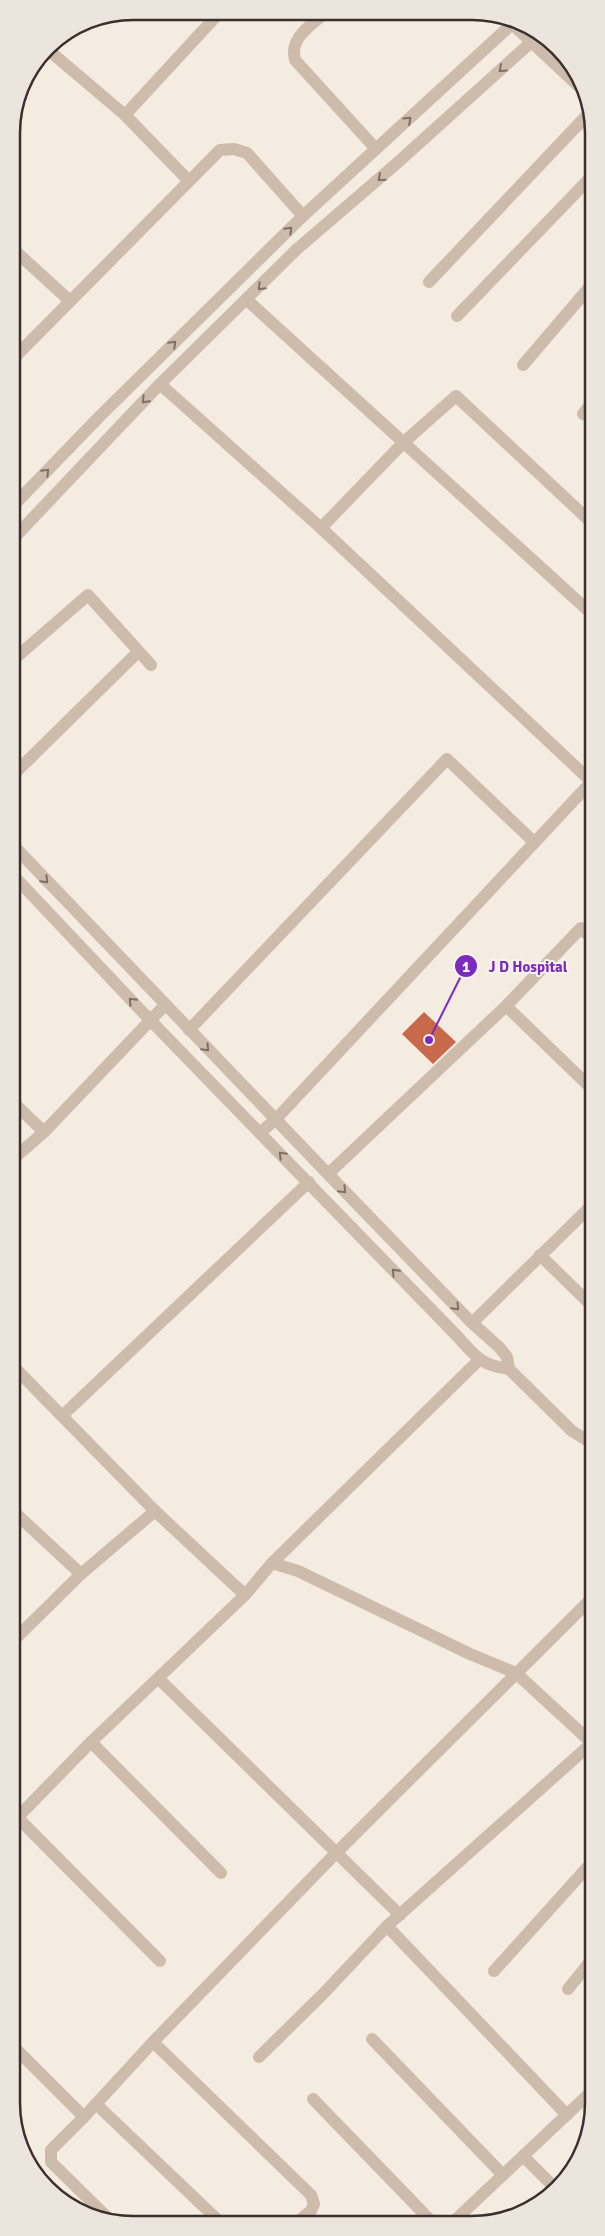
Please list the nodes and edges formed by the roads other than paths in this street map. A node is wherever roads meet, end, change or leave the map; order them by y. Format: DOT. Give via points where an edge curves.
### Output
graph roads {
  1 [pos="213,20"];
  2 [pos="315,20"];
  3 [pos="507,26"];
  4 [pos="534,40"];
  5 [pos="52,54"];
  6 [pos="569,76"];
  7 [pos="125,115"];
  8 [pos="584,118"];
  9 [pos="376,149"];
  10 [pos="189,180"];
  11 [pos="585,183"];
  12 [pos="303,216"];
  13 [pos="20,255"];
  14 [pos="429,282"];
  15 [pos="585,292"];
  16 [pos="247,300"];
  17 [pos="70,301"];
  18 [pos="457,316"];
  19 [pos="20,352"];
  20 [pos="523,365"];
  21 [pos="160,384"];
  22 [pos="585,411"];
  23 [pos="583,414"];
  24 [pos="404,442"];
  25 [pos="20,499"];
  26 [pos="585,517"];
  27 [pos="320,528"];
  28 [pos="20,532"];
  29 [pos="585,603"];
  30 [pos="138,652"];
  31 [pos="20,654"];
  32 [pos="151,666"];
  33 [pos="20,765"];
  34 [pos="585,774"];
  35 [pos="585,788"];
  36 [pos="534,842"];
  37 [pos="20,852"];
  38 [pos="20,882"];
  39 [pos="585,932"];
  40 [pos="165,1005"];
  41 [pos="506,1006"];
  42 [pos="151,1020"];
  43 [pos="189,1030"];
  44 [pos="585,1082"];
  45 [pos="20,1109"];
  46 [pos="276,1119"];
  47 [pos="44,1132"];
  48 [pos="260,1133"];
  49 [pos="20,1153"];
  50 [pos="328,1174"];
  51 [pos="308,1182"];
  52 [pos="585,1212"];
  53 [pos="540,1255"];
  54 [pos="585,1299"];
  55 [pos="472,1323"];
  56 [pos="478,1360"];
  57 [pos="509,1370"];
  58 [pos="20,1373"];
  59 [pos="63,1415"];
  60 [pos="585,1439"];
  61 [pos="155,1511"];
  62 [pos="20,1517"];
  63 [pos="272,1563"];
  64 [pos="81,1574"];
  65 [pos="245,1595"];
  66 [pos="585,1605"];
  67 [pos="20,1634"];
  68 [pos="516,1673"];
  69 [pos="159,1679"];
  70 [pos="585,1736"];
  71 [pos="91,1742"];
  72 [pos="585,1750"];
  73 [pos="20,1815"];
  74 [pos="20,1825"];
  75 [pos="337,1852"];
  76 [pos="585,1870"];
  77 [pos="221,1874"];
  78 [pos="400,1915"];
  79 [pos="387,1926"];
  80 [pos="160,1961"];
  81 [pos="585,1968"];
  82 [pos="494,1970"];
  83 [pos="568,1988"];
  84 [pos="372,2040"];
  85 [pos="153,2042"];
  86 [pos="20,2053"];
  87 [pos="259,2057"];
  88 [pos="20,2061"];
  89 [pos="30,2064"];
  90 [pos="312,2099"];
  91 [pos="585,2102"];
  92 [pos="96,2104"];
  93 [pos="567,2115"];
  94 [pos="84,2117"];
  95 [pos="524,2156"];
  96 [pos="503,2175"];
  97 [pos="551,2184"];
  98 [pos="101,2211"];
  99 [pos="214,2216"];
  100 [pos="305,2216"];
  101 [pos="425,2216"];
  102 [pos="464,2216"];
  1 -- 7 [label="street"];
  2 -- 9 [label="street" via="297,37 292,50 295,60"];
  9 -- 3 [label="street, one-way"];
  4 -- 6 [label="street"];
  4 -- 16 [label="street, one-way" via="296,250"];
  5 -- 7 [label="street"];
  7 -- 10 [label="street"];
  8 -- 14 [label="street"];
  9 -- 12 [label="street"];
  10 -- 12 [label="street" via="220,150 234,149 247,153"];
  10 -- 17 [label="street"];
  11 -- 18 [label="street"];
  25 -- 12 [label="street, one-way"];
  13 -- 17 [label="street"];
  15 -- 20 [label="street"];
  16 -- 21 [label="street"];
  16 -- 24 [label="street"];
  17 -- 19 [label="street"];
  21 -- 27 [label="street"];
  21 -- 28 [label="street, one-way"];
  22 -- 23 [label="street"];
  24 -- 26 [label="street" via="456,396"];
  24 -- 27 [label="street"];
  24 -- 29 [label="street"];
  27 -- 34 [label="street"];
  30 -- 31 [label="street" via="88,595"];
  30 -- 32 [label="street"];
  30 -- 33 [label="street"];
  35 -- 36 [label="street"];
  36 -- 43 [label="street" via="447,759"];
  36 -- 46 [label="street"];
  37 -- 40 [label="street, one-way"];
  42 -- 38 [label="street, one-way"];
  39 -- 41 [label="street" via="581,928"];
  40 -- 42 [label="street"];
  40 -- 43 [label="street"];
  41 -- 44 [label="street"];
  41 -- 50 [label="street"];
  42 -- 47 [label="street"];
  42 -- 48 [label="street"];
  43 -- 46 [label="street, one-way"];
  45 -- 47 [label="street"];
  46 -- 48 [label="street"];
  46 -- 50 [label="street"];
  47 -- 49 [label="street"];
  51 -- 48 [label="street, one-way"];
  50 -- 55 [label="street, one-way"];
  56 -- 51 [label="street, one-way"];
  51 -- 59 [label="street"];
  52 -- 53 [label="street"];
  53 -- 54 [label="street"];
  53 -- 55 [label="street"];
  55 -- 57 [label="street" via="507,1357"];
  56 -- 57 [label="street"];
  56 -- 63 [label="street"];
  57 -- 60 [label="street" via="572,1432"];
  58 -- 59 [label="street"];
  59 -- 61 [label="street"];
  61 -- 64 [label="street"];
  61 -- 65 [label="street"];
  62 -- 64 [label="street"];
  63 -- 65 [label="street"];
  63 -- 68 [label="street" via="298,1571"];
  64 -- 67 [label="street"];
  65 -- 69 [label="street"];
  66 -- 68 [label="street"];
  68 -- 70 [label="street"];
  68 -- 75 [label="street"];
  69 -- 71 [label="street"];
  69 -- 75 [label="street"];
  71 -- 73 [label="street"];
  71 -- 77 [label="street"];
  72 -- 78 [label="street"];
  74 -- 80 [label="street"];
  75 -- 78 [label="street"];
  75 -- 85 [label="street"];
  76 -- 82 [label="street"];
  78 -- 79 [label="street"];
  79 -- 87 [label="street"];
  79 -- 93 [label="street"];
  81 -- 83 [label="street"];
  84 -- 96 [label="street"];
  85 -- 92 [label="street"];
  85 -- 100 [label="street" via="311,2195 314,2204"];
  86 -- 89 [label="street"];
  88 -- 89 [label="street"];
  89 -- 94 [label="street"];
  90 -- 101 [label="street"];
  91 -- 93 [label="street"];
  92 -- 94 [label="street"];
  92 -- 99 [label="street"];
  93 -- 95 [label="street"];
  94 -- 98 [label="street" via="52,2150 51,2162"];
  95 -- 96 [label="street"];
  95 -- 97 [label="street"];
  96 -- 102 [label="street"];
}
